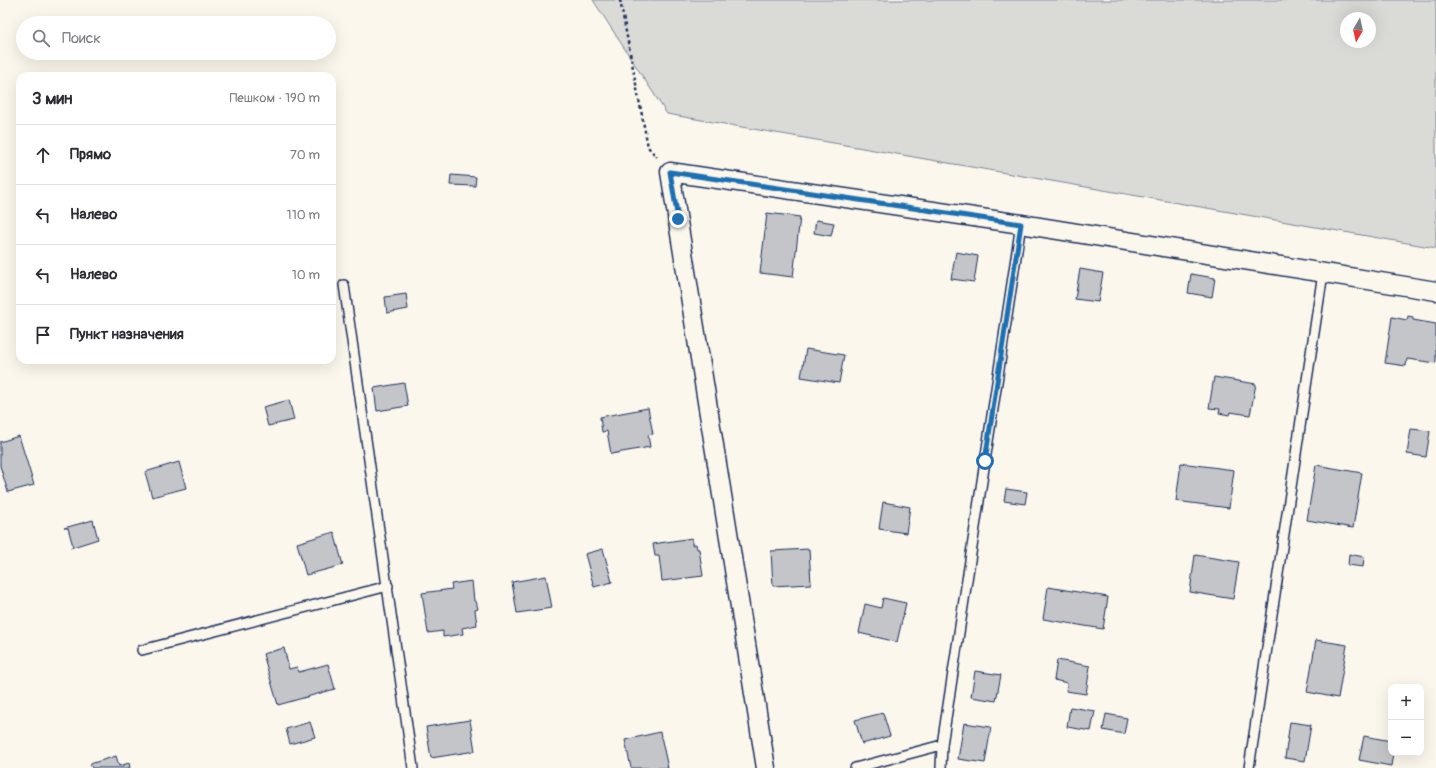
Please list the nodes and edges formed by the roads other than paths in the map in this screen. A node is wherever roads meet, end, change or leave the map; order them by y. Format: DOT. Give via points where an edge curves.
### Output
graph roads {
  1 [pos="1021,224"];
  2 [pos="1323,273"];
  3 [pos="344,285"];
  4 [pos="1436,291"];
  5 [pos="388,586"];
  6 [pos="142,650"];
  7 [pos="942,745"];
  8 [pos="413,768"];
  9 [pos="766,768"];
  10 [pos="855,768"];
  11 [pos="941,768"];
  12 [pos="1249,768"];
  1 -- 2 [label="street"];
  1 -- 7 [label="lane"];
  1 -- 9 [label="street" via="670,172"];
  2 -- 4 [label="street"];
  2 -- 12 [label="lane"];
  3 -- 5 [label="lane"];
  5 -- 6 [label="lane"];
  5 -- 8 [label="lane"];
  7 -- 10 [label="lane"];
  7 -- 11 [label="lane"];
}
